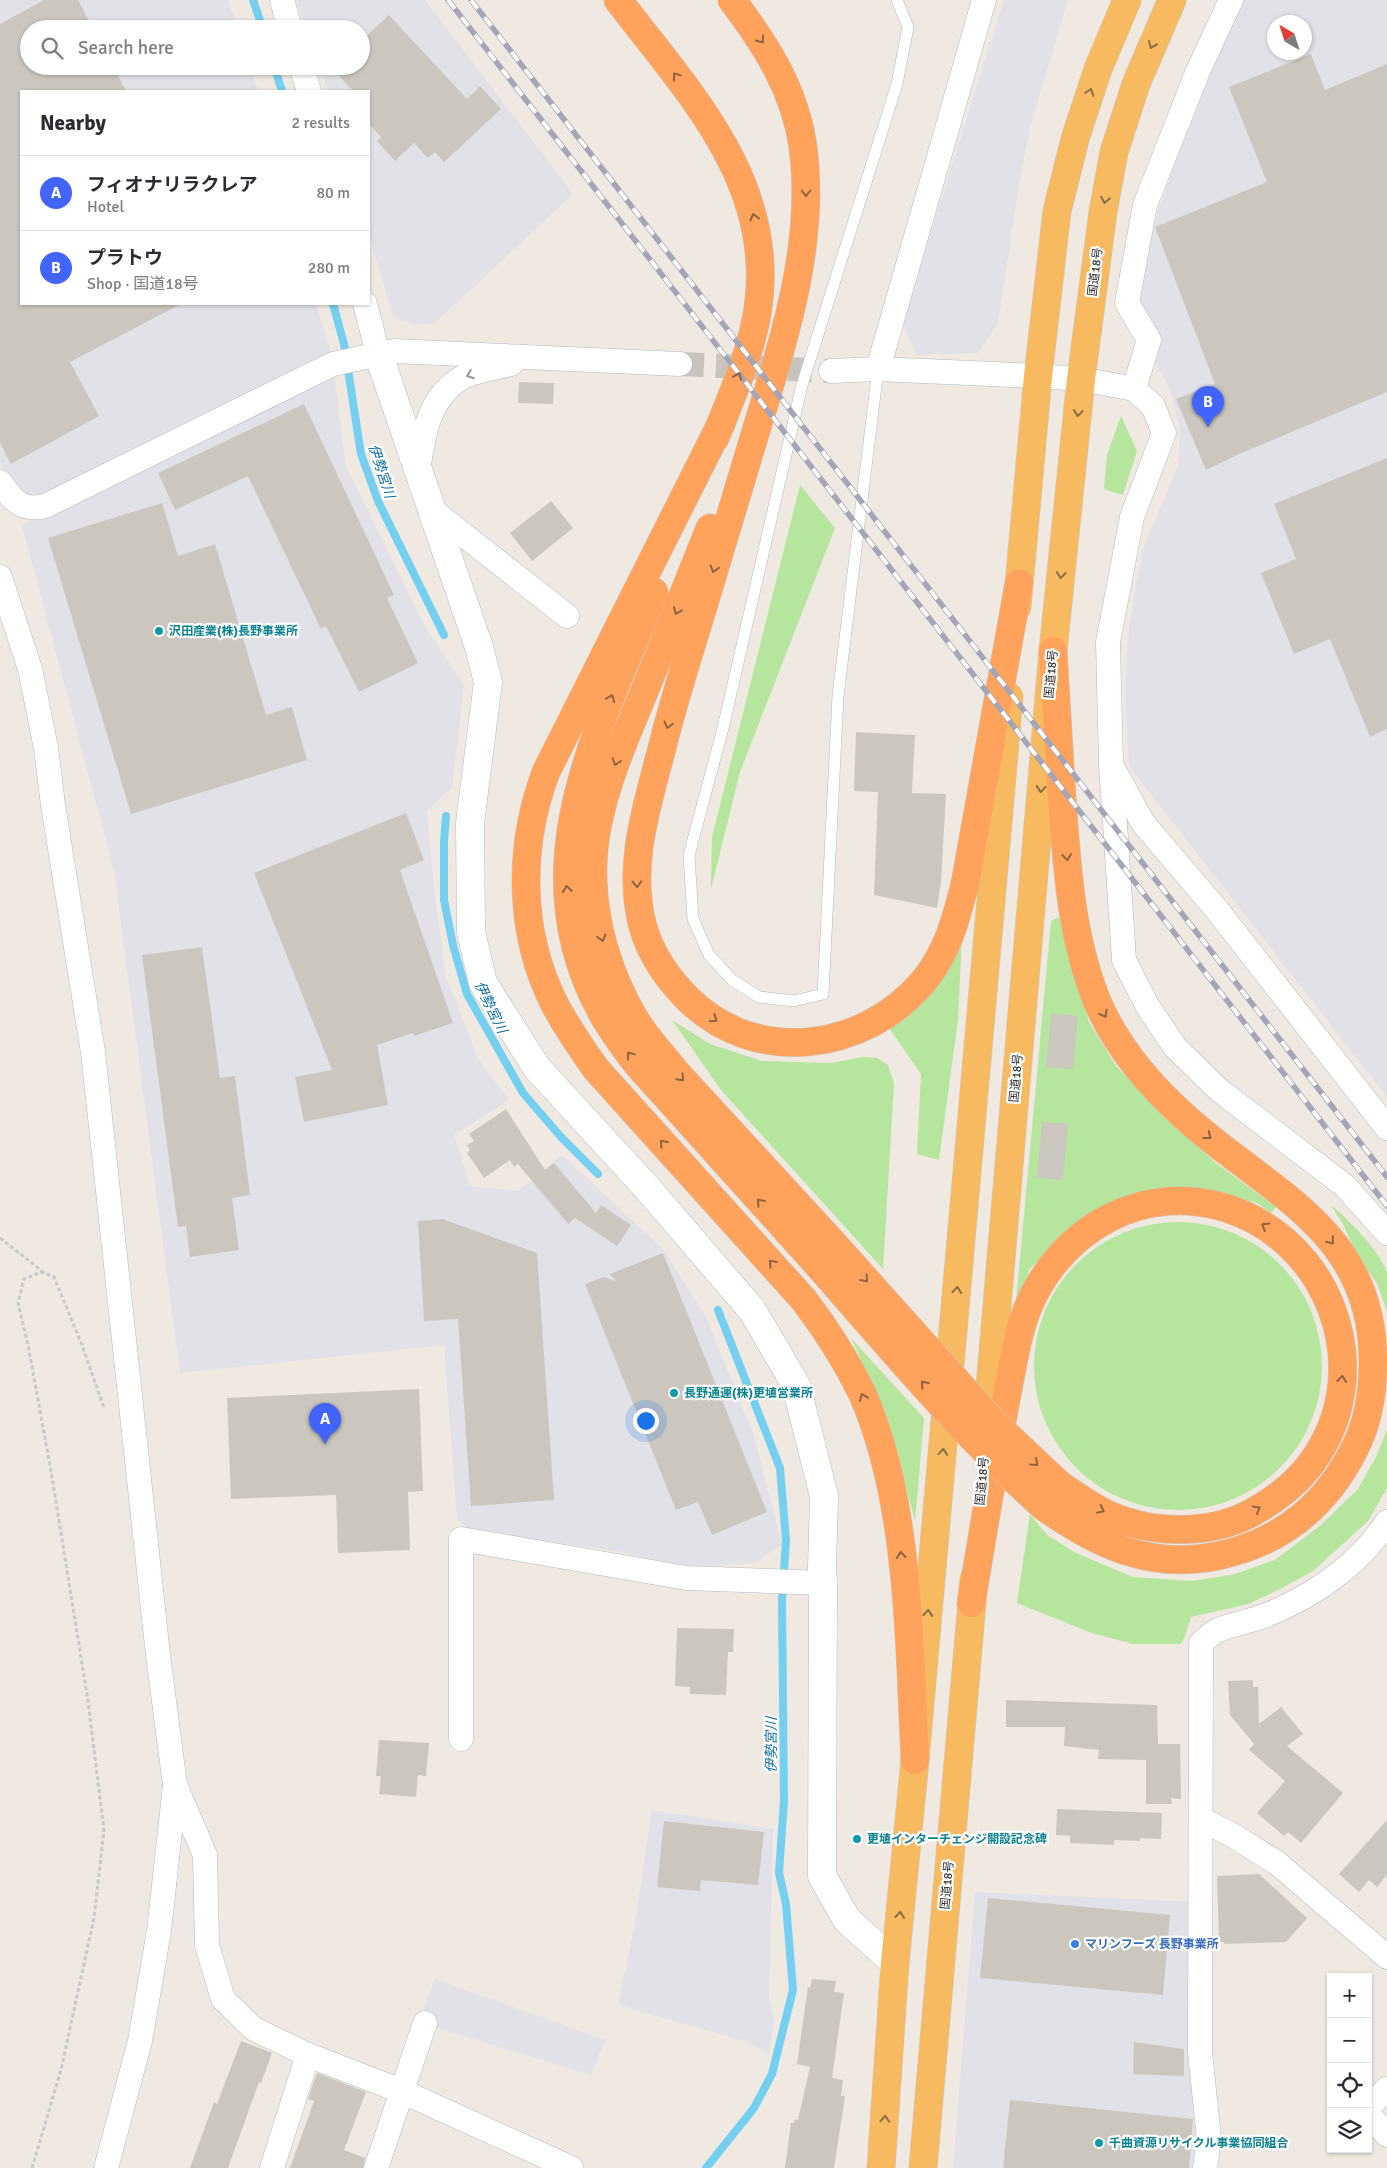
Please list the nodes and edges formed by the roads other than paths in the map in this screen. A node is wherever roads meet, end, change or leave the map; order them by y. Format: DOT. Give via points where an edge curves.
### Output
graph roads {
  1 [pos="282,0"];
  2 [pos="618,0"];
  3 [pos="732,0"];
  4 [pos="897,0"];
  5 [pos="984,0"];
  6 [pos="1127,0"];
  7 [pos="1172,0"];
  8 [pos="1229,1"];
  9 [pos="288,20"];
  10 [pos="304,75"];
  11 [pos="309,90"];
  12 [pos="365,305"];
  13 [pos="367,356"];
  14 [pos="534,359"];
  15 [pos="680,364"];
  16 [pos="878,369"];
  17 [pos="832,371"];
  18 [pos="774,372"];
  19 [pos="1038,376"];
  20 [pos="1081,379"];
  21 [pos="1134,389"];
  22 [pos="722,422"];
  23 [pos="418,470"];
  24 [pos="0,482"];
  25 [pos="432,510"];
  26 [pos="0,577"];
  27 [pos="1019,582"];
  28 [pos="567,616"];
  29 [pos="1053,651"];
  30 [pos="1111,764"];
  31 [pos="1387,1128"];
  32 [pos="1387,1234"];
  33 [pos="1387,1522"];
  34 [pos="811,1582"];
  35 [pos="972,1603"];
  36 [pos="461,1739"];
  37 [pos="915,1760"];
  38 [pos="175,1785"];
  39 [pos="1201,1819"];
  40 [pos="1387,1957"];
  41 [pos="895,1963"];
  42 [pos="425,2024"];
  43 [pos="308,2055"];
  44 [pos="1387,2089"];
  45 [pos="401,2090"];
  46 [pos="1372,2103"];
  47 [pos="1372,2118"];
  48 [pos="1387,2135"];
  49 [pos="556,2165"];
  50 [pos="106,2168"];
  51 [pos="272,2168"];
  52 [pos="376,2168"];
  53 [pos="881,2168"];
  54 [pos="923,2168"];
  55 [pos="1205,2168"];
  1 -- 9 [label="street"];
  22 -- 2 [label="highway, one-way" via="758,310 761,272 758,236 750,201 736,166 712,126"];
  3 -- 18 [label="highway, one-way" via="772,55 790,97 803,145 806,194 802,246 787,330"];
  4 -- 16 [label="lane" via="908,27 897,84 802,385 723,728 690,855 693,919 709,955 732,980 759,997 794,1001 823,994 838,696"];
  5 -- 16 [label="street"];
  19 -- 6 [label="highway, one-way" via="1058,212 1074,139 1098,69"];
  7 -- 20 [label="highway, 国道18号, one-way" via="1136,84 1114,152 1102,212"];
  8 -- 21 [label="street" via="1145,205 1127,303 1149,340"];
  10 -- 11 [label="street"];
  12 -- 13 [label="street"];
  13 -- 14 [label="street" via="394,351"];
  13 -- 23 [label="street"];
  13 -- 24 [label="street" via="333,364 45,506 32,509 14,501"];
  14 -- 15 [label="street"];
  14 -- 23 [label="street, one-way" via="466,376 447,388 433,406"];
  16 -- 17 [label="street"];
  16 -- 19 [label="street"];
  18 -- 27 [label="highway, one-way" via="668,723 636,860 637,893 644,928 656,960 698,1009 724,1026 753,1038 785,1044 817,1042 849,1034 877,1021 903,1003 925,981 953,928 965,884"];
  18 -- 35 [label="highway, one-way, bridge" via="620,750 598,823 593,858 598,924 606,957 634,1018 675,1071 995,1424 1060,1485 1124,1521 1186,1530 1219,1525 1246,1516 1298,1479 1317,1456 1332,1426 1343,1366 1340,1334 1331,1305 1315,1275 1269,1228 1242,1213 1210,1203 1155,1202 1125,1210 1095,1226 1068,1247 1048,1271 1033,1296 1022,1325 1005,1407"];
  19 -- 20 [label="street"];
  19 -- 27 [label="highway"];
  20 -- 21 [label="street"];
  20 -- 29 [label="highway, 国道18号, one-way"];
  21 -- 30 [label="street" via="1153,406 1164,433 1132,517 1108,642"];
  29 -- 22 [label="highway, one-way, bridge" via="1071,894 1077,933 1098,1003 1136,1067 1162,1095 1187,1120 1286,1195 1336,1247 1354,1276 1367,1308 1373,1342 1369,1409 1358,1442 1342,1473 1298,1520 1269,1539 1238,1551 1205,1558 1169,1560 1135,1554 1104,1543 1043,1506 975,1442 658,1090 615,1035 586,979 569,915 566,880 573,808 582,774"];
  37 -- 22 [label="highway, one-way" via="907,1613 897,1524 888,1474 862,1394 828,1332 804,1300 596,1069 554,1003 539,967 530,932 526,898 528,833 540,786"];
  23 -- 25 [label="street"];
  25 -- 28 [label="street"];
  25 -- 34 [label="street" via="488,682 470,823 471,932 483,984 536,1068 648,1189 752,1310 796,1385 824,1496 822,1568"];
  26 -- 38 [label="street" via="30,669 46,748 93,1052"];
  37 -- 27 [label="highway, one-way"];
  29 -- 35 [label="highway, 国道18号, one-way"];
  30 -- 31 [label="street" via="1142,823 1217,910"];
  30 -- 32 [label="street" via="1124,960 1148,1007 1175,1047 1219,1090 1345,1186"];
  33 -- 39 [label="street" via="1361,1554 1326,1583 1288,1606 1252,1621 1215,1631 1201,1643"];
  34 -- 36 [label="street" via="686,1578 461,1539"];
  34 -- 41 [label="street" via="822,1876 847,1920"];
  35 -- 54 [label="highway, 国道18号"];
  41 -- 37 [label="highway, one-way"];
  38 -- 43 [label="street" via="205,1855 207,1945 223,1998 254,2029"];
  38 -- 50 [label="street" via="159,1931 140,2041"];
  39 -- 40 [label="street" via="1277,1863"];
  39 -- 55 [label="street" via="1200,2052 1208,2139"];
  53 -- 41 [label="highway, one-way"];
  42 -- 45 [label="street"];
  43 -- 45 [label="street"];
  43 -- 51 [label="street"];
  44 -- 46 [label="street"];
  45 -- 49 [label="street"];
  45 -- 52 [label="street"];
  47 -- 48 [label="street"];
}
